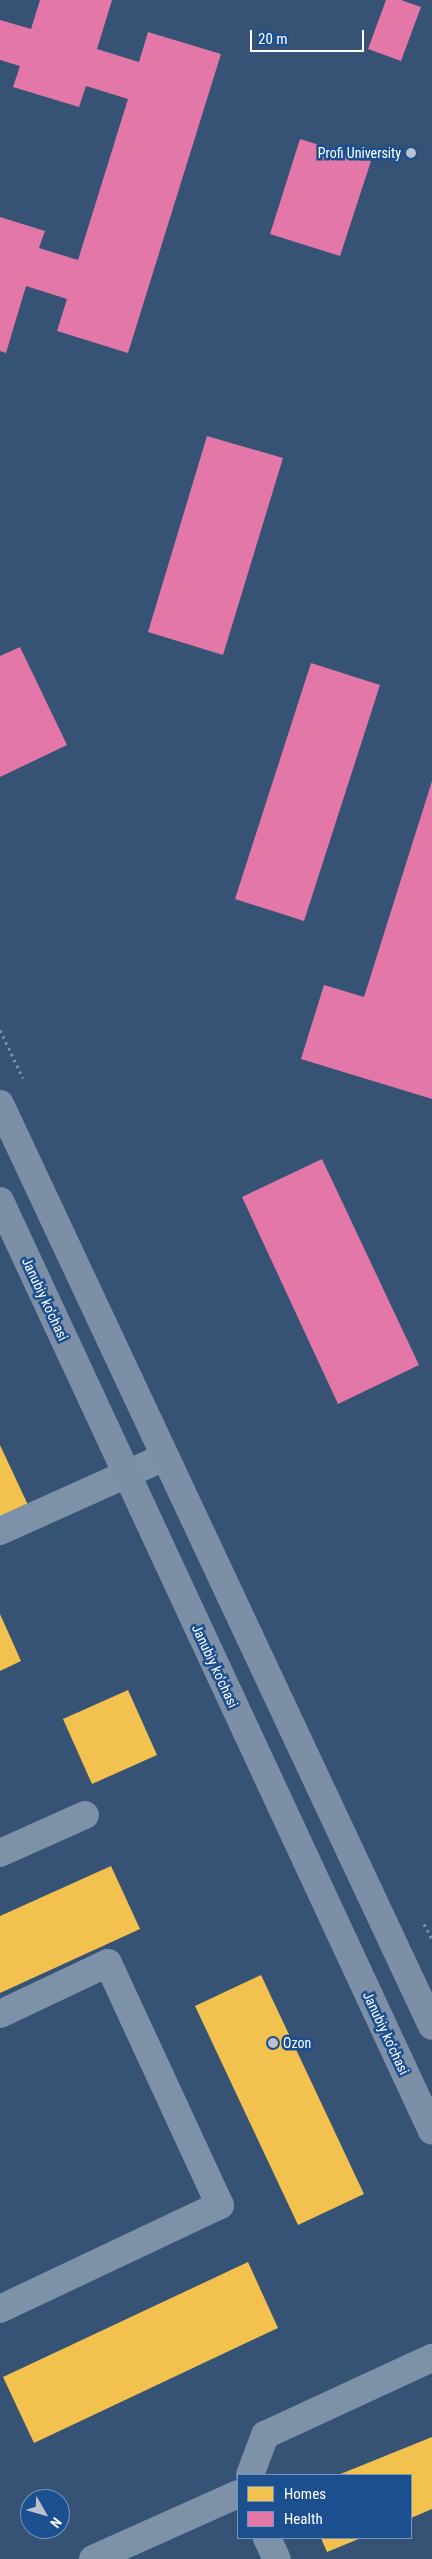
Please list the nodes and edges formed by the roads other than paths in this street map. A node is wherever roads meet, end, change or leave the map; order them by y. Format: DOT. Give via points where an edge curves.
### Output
graph roads {
  1 [pos="0,1104"];
  2 [pos="0,1201"];
  3 [pos="165,1457"];
  4 [pos="126,1475"];
  5 [pos="0,1531"];
  6 [pos="85,1815"];
  7 [pos="0,1854"];
  8 [pos="0,2014"];
  9 [pos="432,2026"];
  10 [pos="432,2131"];
  11 [pos="0,2309"];
  12 [pos="432,2358"];
  13 [pos="250,2474"];
  14 [pos="237,2494"];
  15 [pos="268,2539"];
  16 [pos="93,2559"];
  17 [pos="278,2559"];
  1 -- 3 [label="main road"];
  2 -- 4 [label="main road, Janubiy ko'chasi"];
  3 -- 4 [label="street"];
  3 -- 9 [label="main road"];
  4 -- 5 [label="street"];
  4 -- 10 [label="main road, Janubiy ko'chasi"];
  6 -- 7 [label="street"];
  8 -- 11 [label="street" via="108,1963 220,2205"];
  12 -- 13 [label="street" via="265,2435"];
  14 -- 16 [label="street"];
  15 -- 17 [label="street"];
}
